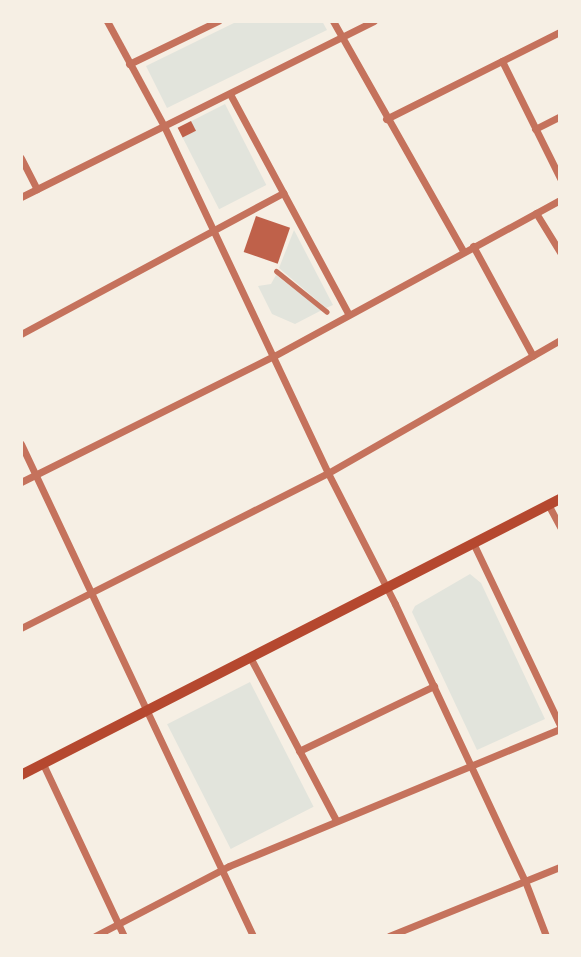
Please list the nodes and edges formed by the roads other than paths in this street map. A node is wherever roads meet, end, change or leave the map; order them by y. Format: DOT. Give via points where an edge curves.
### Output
graph roads {
  1 [pos="107,21"];
  2 [pos="218,21"];
  3 [pos="333,21"];
  4 [pos="374,21"];
  5 [pos="560,32"];
  6 [pos="342,37"];
  7 [pos="502,61"];
  8 [pos="129,64"];
  9 [pos="230,94"];
  10 [pos="560,116"];
  11 [pos="386,119"];
  12 [pos="164,126"];
  13 [pos="536,129"];
  14 [pos="21,159"];
  15 [pos="560,178"];
  16 [pos="37,189"];
  17 [pos="283,193"];
  18 [pos="21,197"];
  19 [pos="560,200"];
  20 [pos="536,213"];
  21 [pos="215,230"];
  22 [pos="472,246"];
  23 [pos="463,251"];
  24 [pos="560,252"];
  25 [pos="276,271"];
  26 [pos="327,312"];
  27 [pos="348,313"];
  28 [pos="21,334"];
  29 [pos="559,342"];
  30 [pos="274,356"];
  31 [pos="533,356"];
  32 [pos="21,444"];
  33 [pos="328,473"];
  34 [pos="36,475"];
  35 [pos="21,482"];
  36 [pos="560,499"];
  37 [pos="549,506"];
  38 [pos="560,527"];
  39 [pos="475,547"];
  40 [pos="389,590"];
  41 [pos="92,592"];
  42 [pos="21,628"];
  43 [pos="251,659"];
  44 [pos="434,686"];
  45 [pos="148,711"];
  46 [pos="560,727"];
  47 [pos="299,751"];
  48 [pos="471,763"];
  49 [pos="43,764"];
  50 [pos="21,775"];
  51 [pos="335,820"];
  52 [pos="560,867"];
  53 [pos="222,869"];
  54 [pos="525,881"];
  55 [pos="119,925"];
  56 [pos="400,934"];
  57 [pos="95,936"];
  58 [pos="124,936"];
  59 [pos="253,936"];
  60 [pos="389,936"];
  61 [pos="545,936"];
  1 -- 8 [label="street"];
  2 -- 8 [label="street"];
  3 -- 6 [label="street"];
  4 -- 6 [label="street"];
  5 -- 7 [label="street"];
  6 -- 9 [label="street"];
  6 -- 11 [label="street"];
  7 -- 11 [label="street"];
  7 -- 13 [label="street"];
  8 -- 12 [label="street"];
  9 -- 12 [label="street"];
  9 -- 17 [label="street"];
  10 -- 13 [label="street"];
  11 -- 23 [label="street"];
  12 -- 16 [label="street"];
  12 -- 21 [label="street"];
  13 -- 15 [label="street"];
  14 -- 16 [label="street"];
  16 -- 18 [label="street"];
  17 -- 21 [label="street"];
  17 -- 27 [label="street"];
  19 -- 20 [label="street"];
  20 -- 22 [label="street"];
  20 -- 24 [label="street"];
  21 -- 28 [label="street"];
  21 -- 30 [label="street"];
  22 -- 23 [label="street"];
  22 -- 31 [label="street"];
  23 -- 27 [label="street"];
  25 -- 26 [label="street"];
  27 -- 30 [label="street"];
  29 -- 31 [label="street"];
  30 -- 33 [label="street"];
  30 -- 34 [label="street"];
  31 -- 33 [label="street"];
  32 -- 34 [label="street"];
  33 -- 40 [label="street"];
  33 -- 41 [label="street"];
  34 -- 35 [label="street"];
  34 -- 41 [label="street"];
  36 -- 37 [label="main road"];
  37 -- 38 [label="street"];
  37 -- 39 [label="main road"];
  39 -- 40 [label="main road"];
  39 -- 46 [label="street"];
  40 -- 43 [label="main road"];
  40 -- 44 [label="street"];
  41 -- 42 [label="street"];
  41 -- 45 [label="street"];
  43 -- 45 [label="main road"];
  43 -- 47 [label="street"];
  44 -- 47 [label="street"];
  44 -- 48 [label="street"];
  45 -- 49 [label="main road"];
  45 -- 53 [label="street"];
  46 -- 48 [label="street"];
  47 -- 51 [label="street"];
  48 -- 51 [label="street"];
  48 -- 54 [label="street"];
  49 -- 50 [label="main road"];
  49 -- 55 [label="street"];
  51 -- 53 [label="street"];
  52 -- 54 [label="street"];
  53 -- 55 [label="street"];
  53 -- 59 [label="street"];
  54 -- 56 [label="street"];
  54 -- 61 [label="street"];
  55 -- 57 [label="street"];
  55 -- 58 [label="street"];
  56 -- 60 [label="street"];
}
